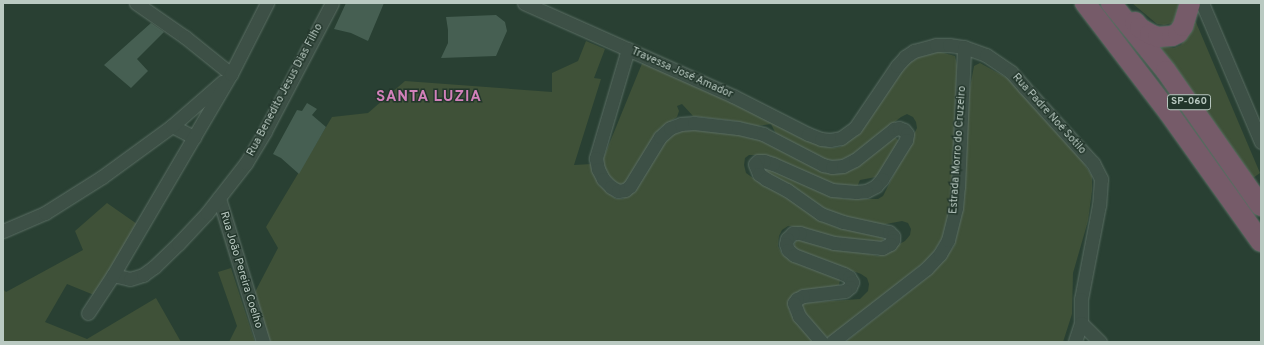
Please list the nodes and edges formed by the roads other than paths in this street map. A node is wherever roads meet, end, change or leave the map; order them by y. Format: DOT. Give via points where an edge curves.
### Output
graph roads {
  1 [pos="136,3"];
  2 [pos="267,3"];
  3 [pos="332,3"];
  4 [pos="524,3"];
  5 [pos="1085,3"];
  6 [pos="1111,3"];
  7 [pos="1121,3"];
  8 [pos="1190,3"];
  9 [pos="1202,3"];
  10 [pos="152,7"];
  11 [pos="964,47"];
  12 [pos="628,49"];
  13 [pos="231,74"];
  14 [pos="172,126"];
  15 [pos="194,137"];
  16 [pos="841,138"];
  17 [pos="1261,142"];
  18 [pos="219,198"];
  19 [pos="1261,206"];
  20 [pos="3,231"];
  21 [pos="1261,242"];
  22 [pos="113,276"];
  23 [pos="88,313"];
  24 [pos="1081,322"];
  25 [pos="263,342"];
  26 [pos="822,342"];
  27 [pos="832,342"];
  28 [pos="1075,342"];
  29 [pos="1100,342"];
  1 -- 10 [label="street"];
  2 -- 13 [label="street"];
  3 -- 18 [label="street, Rua Benedito Jesus Dias Filho" via="266,131 246,163"];
  4 -- 12 [label="street, Travessa José Amador"];
  5 -- 21 [label="highway, SP-060" via="1174,119"];
  6 -- 19 [label="highway, SP-060" via="1166,71"];
  7 -- 8 [label="highway" via="1140,28 1150,34 1166,37 1178,33"];
  9 -- 17 [label="street"];
  10 -- 13 [label="street"];
  11 -- 16 [label="street, Rua Padre Noé Sotilo" via="936,45 914,51 905,57 855,128"];
  11 -- 24 [label="street, Rua Padre Noé Sotilo" via="986,55 1011,72 1098,171 1101,192 1081,299"];
  11 -- 27 [label="street, Estrada Morro do Cruzeiro" via="958,187 948,240 940,254 926,268"];
  12 -- 16 [label="street, Travessa José Amador" via="733,96 808,134 821,139"];
  12 -- 26 [label="street" via="596,158 603,180 618,190 625,190 630,186 660,137 670,128 681,124 694,122 763,134 823,165 832,167 843,166 855,160 894,129 899,128 907,134 906,140 882,179 866,191 832,190 773,164 758,161 755,164 759,174 821,214 843,222 889,232 893,236 890,244 882,248 834,243 800,233 792,233 787,239 788,250 794,254 844,274 852,282 845,291 803,296 794,303 799,316"];
  13 -- 14 [label="street"];
  13 -- 15 [label="street"];
  14 -- 15 [label="street"];
  14 -- 20 [label="street" via="102,177 45,213"];
  15 -- 22 [label="street"];
  18 -- 22 [label="street, Rua Benedito Jesus Dias Filho" via="154,267 130,279"];
  18 -- 25 [label="street, Rua João Pereira Coelho"];
  22 -- 23 [label="street"];
  24 -- 28 [label="street, Rua Padre Noé Sotilo"];
  24 -- 29 [label="street"];
}
